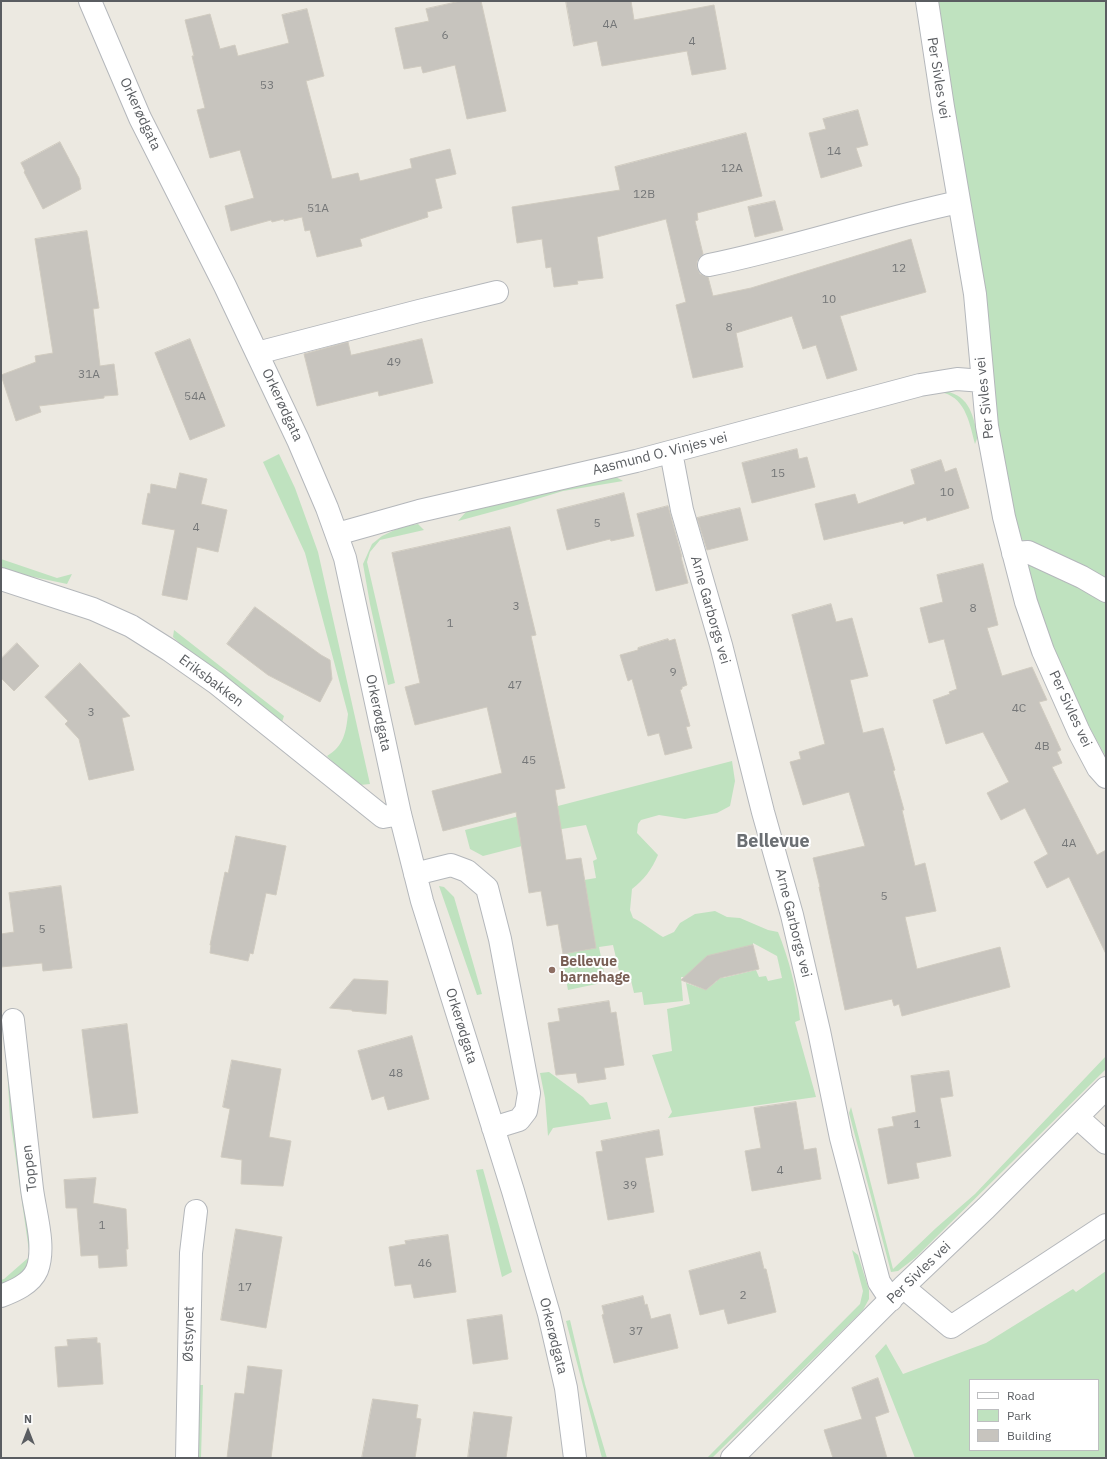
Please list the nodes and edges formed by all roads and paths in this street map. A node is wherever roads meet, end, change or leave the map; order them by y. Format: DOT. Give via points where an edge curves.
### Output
graph roads {
  1 [pos="90,1"];
  2 [pos="927,1"];
  3 [pos="959,202"];
  4 [pos="708,265"];
  5 [pos="497,292"];
  6 [pos="257,352"];
  7 [pos="983,381"];
  8 [pos="671,452"];
  9 [pos="337,534"];
  10 [pos="1013,553"];
  11 [pos="1,579"];
  12 [pos="1106,591"];
  13 [pos="1106,778"];
  14 [pos="400,814"];
  15 [pos="415,874"];
  16 [pos="13,1020"];
  17 [pos="1106,1088"];
  18 [pos="1077,1117"];
  19 [pos="493,1128"];
  20 [pos="1106,1143"];
  21 [pos="196,1211"];
  22 [pos="1106,1225"];
  23 [pos="897,1294"];
  24 [pos="1,1296"];
  25 [pos="187,1458"];
  26 [pos="575,1458"];
  27 [pos="732,1458"];
  1 -- 6 [label="street, Orkerødgata" via="140,118"];
  2 -- 3 [label="street, Per Sivles vei"];
  3 -- 4 [label="street" via="749,257"];
  3 -- 7 [label="street, Per Sivles vei" via="975,294"];
  5 -- 6 [label="street"];
  6 -- 9 [label="street, Orkerødgata" via="298,440"];
  7 -- 8 [label="street, Aasmund O. Vinjes vei" via="957,379 920,385"];
  7 -- 10 [label="street, Per Sivles vei" via="987,426"];
  8 -- 9 [label="street, Aasmund O. Vinjes vei" via="419,511"];
  8 -- 23 [label="street, Arne Garborgs vei" via="682,510 721,645 761,805 792,915 842,1138 879,1282"];
  9 -- 14 [label="street, Orkerødgata" via="345,558"];
  10 -- 12 [label="street" via="1028,552"];
  10 -- 13 [label="street, Per Sivles vei" via="1043,651 1080,732 1098,768"];
  11 -- 14 [label="street, Eriksbakken" via="93,609 131,626 216,683 383,816"];
  14 -- 15 [label="street, Orkerødgata"];
  15 -- 19 [label="street, Orkerødgata"];
  15 -- 19 [label="street" via="451,865 467,871 487,888 500,939 529,1093 526,1111 519,1120"];
  16 -- 24 [label="street, Toppen" via="40,1246 32,1278 16,1290"];
  17 -- 18 [label="street, Per Sivles vei"];
  18 -- 20 [label="street"];
  18 -- 23 [label="street, Per Sivles vei"];
  19 -- 26 [label="street, Orkerødgata" via="549,1314 566,1388"];
  21 -- 25 [label="street, Østsynet" via="191,1253"];
  22 -- 23 [label="street, Arne Garborgs vei" via="951,1327"];
  23 -- 27 [label="street, Per Sivles vei"];
}
